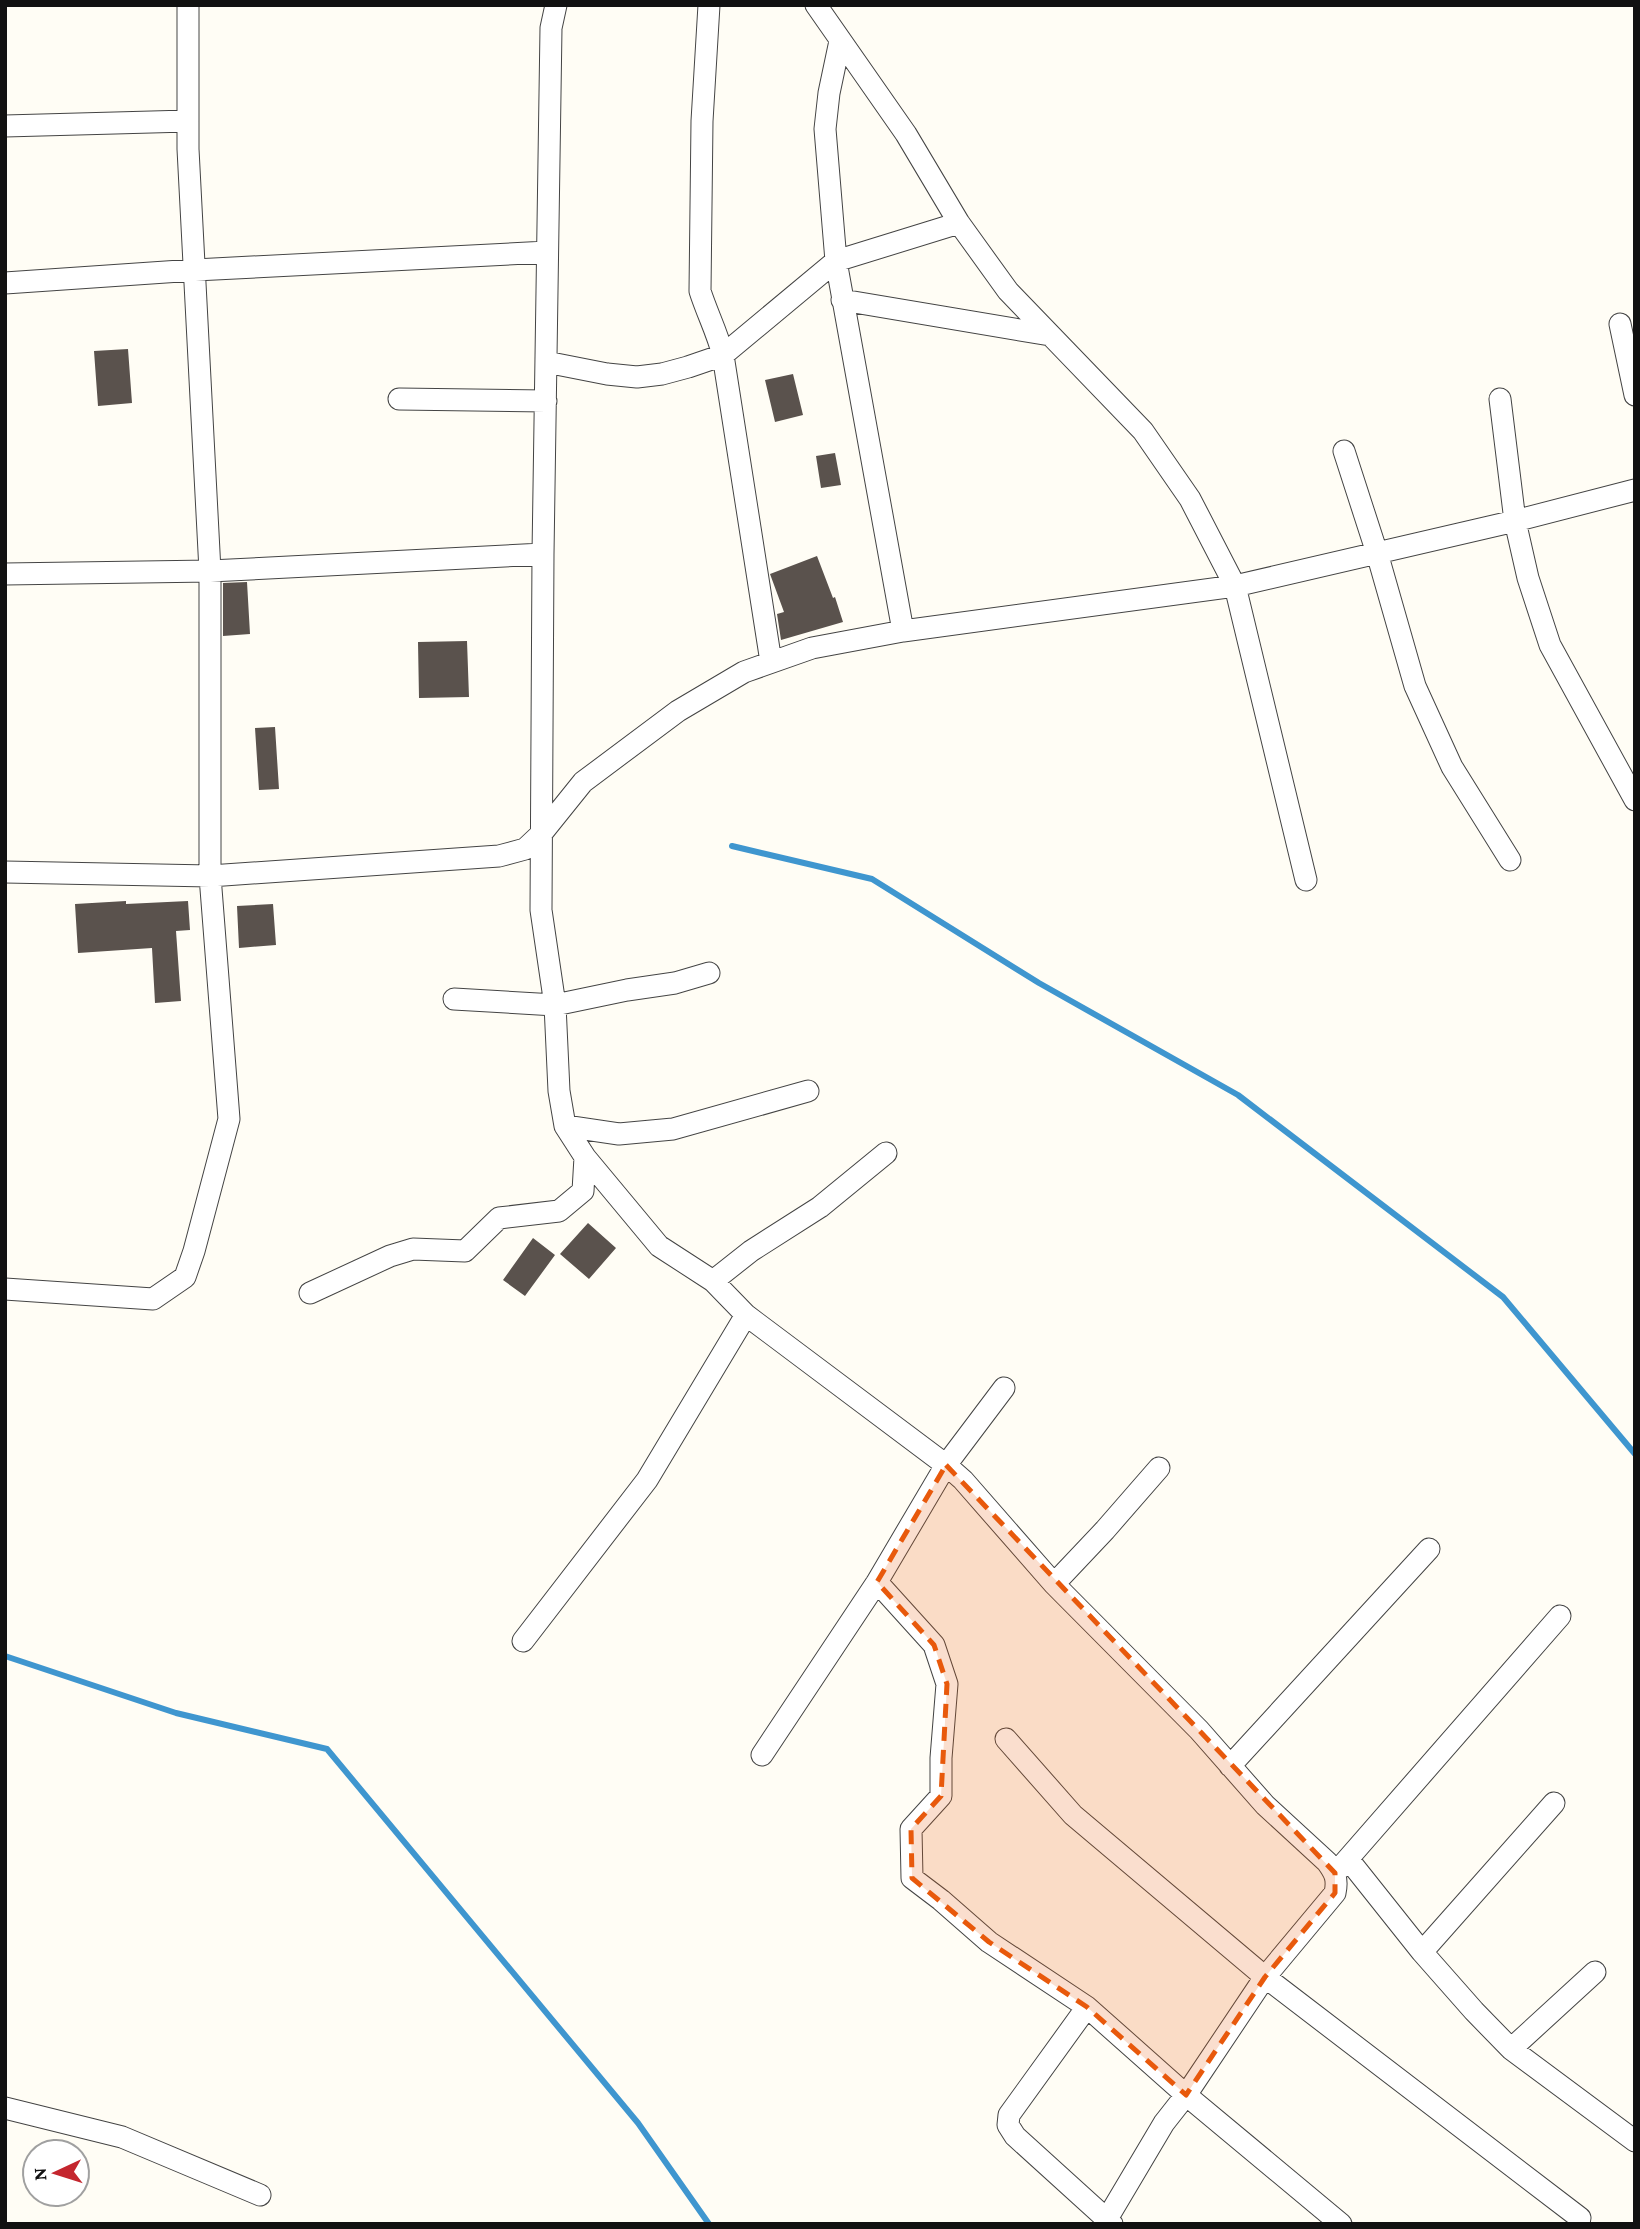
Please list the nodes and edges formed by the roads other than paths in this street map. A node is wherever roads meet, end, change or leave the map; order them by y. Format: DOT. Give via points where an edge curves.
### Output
graph roads {
  1 [pos="188,5"];
  2 [pos="556,5"];
  3 [pos="709,5"];
  4 [pos="816,5"];
  5 [pos="840,41"];
  6 [pos="188,121"];
  7 [pos="5,126"];
  8 [pos="959,223"];
  9 [pos="547,252"];
  10 [pos="836,261"];
  11 [pos="195,270"];
  12 [pos="5,284"];
  13 [pos="842,300"];
  14 [pos="1620,324"];
  15 [pos="1051,335"];
  16 [pos="723,355"];
  17 [pos="546,362"];
  18 [pos="1635,395"];
  19 [pos="399,399"];
  20 [pos="1500,399"];
  21 [pos="546,401"];
  22 [pos="1344,451"];
  23 [pos="1635,491"];
  24 [pos="1516,521"];
  25 [pos="1377,553"];
  26 [pos="543,554"];
  27 [pos="210,571"];
  28 [pos="5,575"];
  29 [pos="1235,586"];
  30 [pos="903,631"];
  31 [pos="771,662"];
  32 [pos="1635,800"];
  33 [pos="542,834"];
  34 [pos="1510,860"];
  35 [pos="5,872"];
  36 [pos="210,876"];
  37 [pos="1306,880"];
  38 [pos="709,973"];
  39 [pos="454,999"];
  40 [pos="555,1005"];
  41 [pos="808,1091"];
  42 [pos="565,1126"];
  43 [pos="886,1153"];
  44 [pos="585,1157"];
  45 [pos="713,1281"];
  46 [pos="5,1289"];
  47 [pos="310,1293"];
  48 [pos="746,1315"];
  49 [pos="1004,1388"];
  50 [pos="946,1465"];
  51 [pos="1159,1468"];
  52 [pos="1429,1549"];
  53 [pos="877,1582"];
  54 [pos="1054,1584"];
  55 [pos="1560,1616"];
  56 [pos="523,1641"];
  57 [pos="1006,1739"];
  58 [pos="762,1755"];
  59 [pos="1230,1766"];
  60 [pos="1554,1803"];
  61 [pos="1341,1866"];
  62 [pos="1422,1952"];
  63 [pos="1595,1972"];
  64 [pos="1265,1977"];
  65 [pos="1087,2007"];
  66 [pos="1511,2049"];
  67 [pos="1186,2095"];
  68 [pos="5,2108"];
  69 [pos="1635,2141"];
  70 [pos="260,2195"];
  71 [pos="1580,2218"];
  72 [pos="1108,2222"];
  73 [pos="1341,2224"];
  1 -- 6 [label="street"];
  2 -- 9 [label="street" via="551,28"];
  3 -- 16 [label="street" via="700,291"];
  4 -- 5 [label="street"];
  5 -- 8 [label="street" via="906,134"];
  5 -- 10 [label="street" via="825,129"];
  6 -- 7 [label="street"];
  6 -- 11 [label="street"];
  8 -- 10 [label="street"];
  8 -- 15 [label="street" via="1008,291"];
  9 -- 11 [label="street"];
  9 -- 17 [label="street"];
  10 -- 13 [label="street"];
  10 -- 16 [label="street"];
  11 -- 12 [label="street"];
  11 -- 27 [label="street"];
  13 -- 15 [label="street"];
  13 -- 30 [label="street"];
  14 -- 18 [label="street"];
  15 -- 29 [label="street" via="1143,431 1190,499"];
  16 -- 17 [label="street" via="688,368 637,377"];
  16 -- 31 [label="street"];
  17 -- 21 [label="street"];
  19 -- 21 [label="street"];
  20 -- 24 [label="street"];
  21 -- 26 [label="street"];
  22 -- 25 [label="street"];
  23 -- 24 [label="street"];
  24 -- 25 [label="street"];
  24 -- 32 [label="street" via="1550,645"];
  25 -- 29 [label="street"];
  25 -- 34 [label="street" via="1415,686 1452,767"];
  26 -- 27 [label="street"];
  26 -- 33 [label="street"];
  27 -- 28 [label="street"];
  27 -- 36 [label="street"];
  29 -- 30 [label="street"];
  29 -- 37 [label="street"];
  30 -- 31 [label="street" via="812,648"];
  31 -- 33 [label="street" via="744,672 678,711 583,782"];
  33 -- 36 [label="street" via="525,849 499,856"];
  33 -- 40 [label="street" via="541,910"];
  35 -- 36 [label="street"];
  36 -- 46 [label="street" via="229,1119 185,1277 153,1299"];
  38 -- 40 [label="street"];
  39 -- 40 [label="street"];
  40 -- 42 [label="street"];
  41 -- 42 [label="street" via="673,1129 620,1134"];
  42 -- 44 [label="street"];
  43 -- 45 [label="street" via="820,1207"];
  44 -- 45 [label="street" via="659,1246"];
  44 -- 47 [label="street" via="583,1191 559,1211 499,1218 466,1251 413,1249"];
  45 -- 48 [label="street"];
  48 -- 50 [label="street"];
  48 -- 56 [label="street" via="648,1480"];
  49 -- 50 [label="street"];
  50 -- 53 [label="street"];
  50 -- 54 [label="street"];
  51 -- 54 [label="street"];
  52 -- 59 [label="street"];
  53 -- 58 [label="street"];
  53 -- 65 [label="street" via="934,1646 947,1685 941,1796 912,1829 912,1878 989,1942"];
  54 -- 59 [label="street"];
  55 -- 61 [label="street"];
  57 -- 64 [label="street" via="1073,1815"];
  59 -- 61 [label="street" via="1327,1862"];
  60 -- 62 [label="street"];
  61 -- 62 [label="street"];
  61 -- 64 [label="street" via="1335,1893"];
  62 -- 66 [label="street"];
  63 -- 66 [label="street"];
  64 -- 67 [label="street"];
  64 -- 71 [label="street"];
  65 -- 67 [label="street"];
  65 -- 72 [label="street" via="1009,2115 1008,2124 1014,2136"];
  66 -- 69 [label="street"];
  67 -- 72 [label="street" via="1164,2123"];
  67 -- 73 [label="street"];
  68 -- 70 [label="street" via="122,2137"];
}
